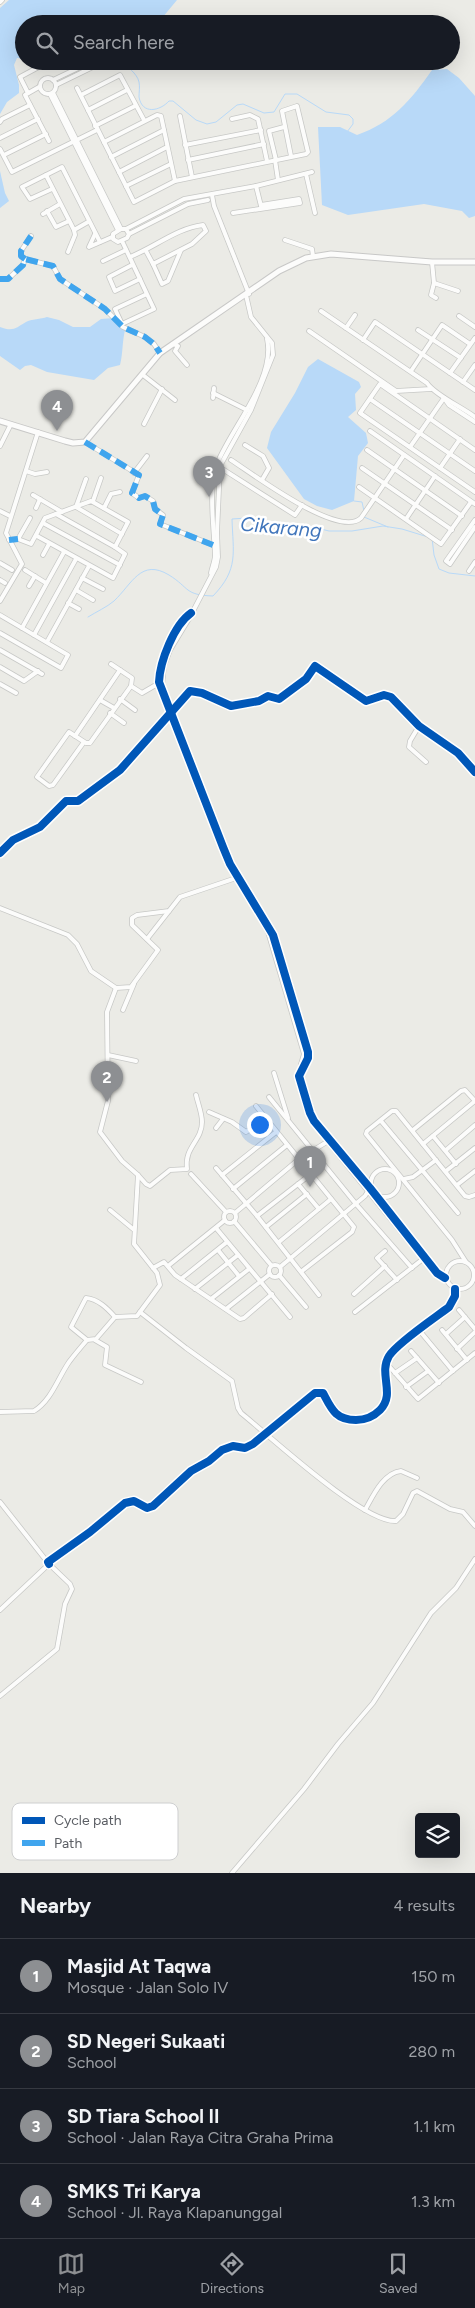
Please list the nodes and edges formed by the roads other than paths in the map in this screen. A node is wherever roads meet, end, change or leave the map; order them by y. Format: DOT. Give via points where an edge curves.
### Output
graph roads {
  1 [pos="32,70"];
  2 [pos="74,70"];
  3 [pos="87,70"];
  4 [pos="53,80"];
  5 [pos="56,85"];
  6 [pos="39,87"];
  7 [pos="77,88"];
  8 [pos="127,90"];
  9 [pos="28,93"];
  10 [pos="52,94"];
  11 [pos="81,94"];
  12 [pos="30,105"];
  13 [pos="136,106"];
  14 [pos="88,110"];
  15 [pos="180,116"];
  16 [pos="38,119"];
  17 [pos="232,119"];
  18 [pos="144,120"];
  19 [pos="0,122"];
  20 [pos="284,127"];
  21 [pos="96,128"];
  22 [pos="164,130"];
  23 [pos="261,131"];
  24 [pos="269,131"];
  25 [pos="46,134"];
  26 [pos="0,138"];
  27 [pos="78,139"];
  28 [pos="50,141"];
  29 [pos="72,142"];
  30 [pos="104,142"];
  31 [pos="264,144"];
  32 [pos="185,145"];
  33 [pos="167,146"];
  34 [pos="0,149"];
  35 [pos="4,156"];
  36 [pos="291,156"];
  37 [pos="111,157"];
  38 [pos="188,160"];
  39 [pos="275,160"];
  40 [pos="267,161"];
  41 [pos="171,164"];
  42 [pos="119,172"];
  43 [pos="312,172"];
  44 [pos="306,174"];
  45 [pos="46,176"];
  46 [pos="192,177"];
  47 [pos="278,180"];
  48 [pos="175,181"];
  49 [pos="126,186"];
  50 [pos="256,186"];
  51 [pos="52,189"];
  52 [pos="209,197"];
  53 [pos="60,204"];
  54 [pos="261,207"];
  55 [pos="233,213"];
  56 [pos="315,213"];
  57 [pos="69,221"];
  58 [pos="88,222"];
  59 [pos="122,229"];
  60 [pos="74,230"];
  61 [pos="95,234"];
  62 [pos="129,234"];
  63 [pos="31,236"];
  64 [pos="112,237"];
  65 [pos="285,240"];
  66 [pos="122,241"];
  67 [pos="100,242"];
  68 [pos="182,249"];
  69 [pos="126,250"];
  70 [pos="146,251"];
  71 [pos="68,252"];
  72 [pos="313,256"];
  73 [pos="130,257"];
  74 [pos="25,259"];
  75 [pos="103,261"];
  76 [pos="432,262"];
  77 [pos="475,262"];
  78 [pos="153,264"];
  79 [pos="132,265"];
  80 [pos="0,279"];
  81 [pos="140,279"];
  82 [pos="434,282"];
  83 [pos="458,291"];
  84 [pos="147,294"];
  85 [pos="248,295"];
  86 [pos="436,298"];
  87 [pos="321,311"];
  88 [pos="355,315"];
  89 [pos="459,316"];
  90 [pos="475,327"];
  91 [pos="346,328"];
  92 [pos="308,330"];
  93 [pos="418,330"];
  94 [pos="475,338"];
  95 [pos="432,339"];
  96 [pos="363,340"];
  97 [pos="173,344"];
  98 [pos="470,344"];
  99 [pos="160,353"];
  100 [pos="422,354"];
  101 [pos="461,358"];
  102 [pos="188,365"];
  103 [pos="474,367"];
  104 [pos="411,371"];
  105 [pos="450,373"];
  106 [pos="143,375"];
  107 [pos="463,382"];
  108 [pos="214,388"];
  109 [pos="162,389"];
  110 [pos="431,389"];
  111 [pos="475,390"];
  112 [pos="444,398"];
  113 [pos="370,399"];
  114 [pos="175,400"];
  115 [pos="248,412"];
  116 [pos="475,416"];
  117 [pos="430,419"];
  118 [pos="0,421"];
  119 [pos="475,422"];
  120 [pos="11,424"];
  121 [pos="144,424"];
  122 [pos="370,431"];
  123 [pos="38,432"];
  124 [pos="420,433"];
  125 [pos="460,440"];
  126 [pos="85,442"];
  127 [pos="245,445"];
  128 [pos="0,446"];
  129 [pos="410,447"];
  130 [pos="367,450"];
  131 [pos="475,450"];
  132 [pos="450,454"];
  133 [pos="404,455"];
  134 [pos="147,456"];
  135 [pos="231,460"];
  136 [pos="362,468"];
  137 [pos="440,468"];
  138 [pos="395,469"];
  139 [pos="224,470"];
  140 [pos="26,471"];
  141 [pos="475,471"];
  142 [pos="47,472"];
  143 [pos="134,473"];
  144 [pos="435,476"];
  145 [pos="101,478"];
  146 [pos="86,479"];
  147 [pos="262,480"];
  148 [pos="385,483"];
  149 [pos="359,487"];
  150 [pos="216,490"];
  151 [pos="425,490"];
  152 [pos="120,492"];
  153 [pos="475,492"];
  154 [pos="32,495"];
  155 [pos="375,498"];
  156 [pos="40,499"];
  157 [pos="92,501"];
  158 [pos="473,503"];
  159 [pos="302,505"];
  160 [pos="416,505"];
  161 [pos="76,506"];
  162 [pos="54,507"];
  163 [pos="36,508"];
  164 [pos="104,508"];
  165 [pos="0,511"];
  166 [pos="62,512"];
  167 [pos="56,514"];
  168 [pos="10,516"];
  169 [pos="462,516"];
  170 [pos="48,517"];
  171 [pos="30,518"];
  172 [pos="406,519"];
  173 [pos="475,520"];
  174 [pos="43,523"];
  175 [pos="475,527"];
  176 [pos="452,530"];
  177 [pos="0,533"];
  178 [pos="6,533"];
  179 [pos="122,534"];
  180 [pos="36,536"];
  181 [pos="18,539"];
  182 [pos="9,540"];
  183 [pos="49,544"];
  184 [pos="213,545"];
  185 [pos="115,547"];
  186 [pos="64,552"];
  187 [pos="43,555"];
  188 [pos="76,559"];
  189 [pos="475,562"];
  190 [pos="0,563"];
  191 [pos="120,565"];
  192 [pos="89,566"];
  193 [pos="12,570"];
  194 [pos="25,570"];
  195 [pos="469,571"];
  196 [pos="211,573"];
  197 [pos="35,576"];
  198 [pos="82,578"];
  199 [pos="0,580"];
  200 [pos="5,583"];
  201 [pos="46,583"];
  202 [pos="29,586"];
  203 [pos="103,589"];
  204 [pos="76,590"];
  205 [pos="93,600"];
  206 [pos="0,601"];
  207 [pos="68,603"];
  208 [pos="79,609"];
  209 [pos="0,615"];
  210 [pos="22,628"];
  211 [pos="0,633"];
  212 [pos="34,635"];
  213 [pos="47,642"];
  214 [pos="0,650"];
  215 [pos="111,664"];
  216 [pos="0,667"];
  217 [pos="120,670"];
  218 [pos="162,683"];
  219 [pos="0,684"];
  220 [pos="131,686"];
  221 [pos="16,693"];
  222 [pos="120,699"];
  223 [pos="100,700"];
  224 [pos="114,708"];
  225 [pos="135,710"];
  226 [pos="110,713"];
  227 [pos="172,713"];
  228 [pos="124,723"];
  229 [pos="419,726"];
  230 [pos="76,736"];
  231 [pos="84,742"];
  232 [pos="426,762"];
  233 [pos="475,772"];
  234 [pos="0,853"];
  235 [pos="238,878"];
  236 [pos="0,908"];
  237 [pos="169,911"];
  238 [pos="147,940"];
  239 [pos="134,984"];
  240 [pos="116,988"];
  241 [pos="123,1010"];
  242 [pos="108,1055"];
  243 [pos="136,1061"];
  244 [pos="274,1073"];
  245 [pos="196,1095"];
  246 [pos="269,1097"];
  247 [pos="475,1101"];
  248 [pos="256,1106"];
  249 [pos="210,1112"];
  250 [pos="223,1119"];
  251 [pos="266,1119"];
  252 [pos="381,1121"];
  253 [pos="290,1122"];
  254 [pos="475,1125"];
  255 [pos="216,1128"];
  256 [pos="412,1130"];
  257 [pos="276,1132"];
  258 [pos="325,1135"];
  259 [pos="433,1136"];
  260 [pos="329,1140"];
  261 [pos="320,1144"];
  262 [pos="423,1144"];
  263 [pos="287,1146"];
  264 [pos="475,1148"];
  265 [pos="312,1150"];
  266 [pos="446,1150"];
  267 [pos="299,1159"];
  268 [pos="436,1160"];
  269 [pos="456,1164"];
  270 [pos="216,1168"];
  271 [pos="422,1170"];
  272 [pos="446,1171"];
  273 [pos="475,1171"];
  274 [pos="397,1172"];
  275 [pos="191,1174"];
  276 [pos="311,1174"];
  277 [pos="138,1175"];
  278 [pos="222,1175"];
  279 [pos="413,1177"];
  280 [pos="404,1179"];
  281 [pos="298,1184"];
  282 [pos="457,1185"];
  283 [pos="408,1186"];
  284 [pos="233,1189"];
  285 [pos="372,1192"];
  286 [pos="307,1194"];
  287 [pos="475,1195"];
  288 [pos="365,1196"];
  289 [pos="331,1199"];
  290 [pos="245,1203"];
  291 [pos="356,1204"];
  292 [pos="110,1210"];
  293 [pos="319,1210"];
  294 [pos="226,1212"];
  295 [pos="234,1213"];
  296 [pos="458,1213"];
  297 [pos="344,1214"];
  298 [pos="257,1216"];
  299 [pos="225,1220"];
  300 [pos="234,1221"];
  301 [pos="266,1227"];
  302 [pos="216,1228"];
  303 [pos="134,1229"];
  304 [pos="227,1242"];
  305 [pos="279,1242"];
  306 [pos="218,1250"];
  307 [pos="385,1251"];
  308 [pos="238,1255"];
  309 [pos="289,1257"];
  310 [pos="423,1259"];
  311 [pos="466,1262"];
  312 [pos="228,1263"];
  313 [pos="473,1265"];
  314 [pos="168,1266"];
  315 [pos="271,1266"];
  316 [pos="385,1266"];
  317 [pos="280,1267"];
  318 [pos="433,1267"];
  319 [pos="153,1268"];
  320 [pos="412,1268"];
  321 [pos="249,1269"];
  322 [pos="302,1271"];
  323 [pos="270,1274"];
  324 [pos="279,1275"];
  325 [pos="239,1276"];
  326 [pos="445,1278"];
  327 [pos="181,1279"];
  328 [pos="397,1280"];
  329 [pos="260,1282"];
  330 [pos="195,1289"];
  331 [pos="455,1289"];
  332 [pos="272,1294"];
  333 [pos="354,1294"];
  334 [pos="319,1295"];
  335 [pos="211,1299"];
  336 [pos="306,1307"];
  337 [pos="226,1309"];
  338 [pos="459,1310"];
  339 [pos="140,1312"];
  340 [pos="355,1312"];
  341 [pos="115,1317"];
  342 [pos="290,1317"];
  343 [pos="465,1317"];
  344 [pos="419,1330"];
  345 [pos="442,1330"];
  346 [pos="475,1330"];
  347 [pos="446,1334"];
  348 [pos="87,1340"];
  349 [pos="95,1340"];
  350 [pos="456,1348"];
  351 [pos="411,1351"];
  352 [pos="475,1353"];
  353 [pos="417,1358"];
  354 [pos="466,1360"];
  355 [pos="388,1365"];
  356 [pos="428,1371"];
  357 [pos="453,1371"];
  358 [pos="394,1373"];
  359 [pos="141,1382"];
  360 [pos="439,1382"];
  361 [pos="406,1387"];
  362 [pos="0,1412"];
  363 [pos="267,1434"];
  364 [pos="417,1478"];
  365 [pos="0,1502"];
  366 [pos="365,1510"];
  367 [pos="475,1526"];
  368 [pos="475,1559"];
  369 [pos="49,1563"];
  370 [pos="471,1564"];
  371 [pos="475,1567"];
  372 [pos="0,1610"];
  373 [pos="0,1696"];
  374 [pos="232,1873"];
  1 -- 9 [label="street" via="20,76"];
  2 -- 4 [label="street"];
  3 -- 5 [label="street"];
  4 -- 5 [label="street"];
  4 -- 6 [label="street" via="44,79"];
  5 -- 10 [label="street"];
  6 -- 9 [label="street"];
  6 -- 10 [label="street" via="45,94"];
  7 -- 11 [label="street"];
  8 -- 11 [label="street" via="118,76"];
  8 -- 13 [label="street"];
  8 -- 14 [label="street"];
  9 -- 12 [label="street" via="25,95"];
  10 -- 27 [label="street"];
  10 -- 29 [label="street"];
  11 -- 14 [label="street"];
  12 -- 16 [label="street"];
  12 -- 19 [label="street"];
  13 -- 18 [label="street"];
  13 -- 21 [label="street"];
  14 -- 21 [label="street"];
  15 -- 32 [label="street"];
  16 -- 25 [label="street"];
  16 -- 26 [label="street"];
  17 -- 23 [label="street" via="253,116 258,119"];
  18 -- 22 [label="street" via="160,115"];
  18 -- 30 [label="street"];
  20 -- 24 [label="street"];
  20 -- 36 [label="street"];
  20 -- 36 [label="street" via="282,110 298,106 308,152"];
  21 -- 27 [label="street"];
  21 -- 30 [label="street"];
  22 -- 33 [label="street"];
  22 -- 37 [label="street"];
  23 -- 24 [label="street"];
  23 -- 31 [label="street"];
  23 -- 32 [label="street"];
  24 -- 39 [label="street"];
  25 -- 28 [label="street"];
  25 -- 35 [label="street"];
  27 -- 29 [label="street"];
  27 -- 59 [label="street"];
  29 -- 35 [label="street" via="12,172"];
  29 -- 59 [label="street"];
  30 -- 37 [label="street"];
  31 -- 38 [label="street"];
  31 -- 40 [label="street"];
  32 -- 38 [label="street"];
  33 -- 41 [label="street"];
  33 -- 42 [label="street"];
  34 -- 35 [label="street"];
  36 -- 39 [label="street"];
  37 -- 42 [label="street"];
  38 -- 46 [label="street"];
  39 -- 40 [label="street"];
  39 -- 47 [label="street"];
  40 -- 46 [label="street"];
  41 -- 48 [label="street"];
  41 -- 49 [label="street"];
  42 -- 49 [label="street"];
  43 -- 44 [label="street"];
  44 -- 47 [label="street"];
  44 -- 56 [label="street"];
  45 -- 51 [label="street"];
  45 -- 51 [label="street" via="22,187 30,199"];
  45 -- 58 [label="street" via="62,167"];
  46 -- 48 [label="street"];
  47 -- 50 [label="street"];
  48 -- 49 [label="street" via="134,202"];
  50 -- 52 [label="street"];
  50 -- 54 [label="street"];
  51 -- 53 [label="street"];
  52 -- 59 [label="street" via="184,199"];
  52 -- 62 [label="street"];
  52 -- 85 [label="street"];
  53 -- 57 [label="street"];
  53 -- 57 [label="street" via="45,212 56,227"];
  54 -- 54 [label="street" via="300,203 299,199"];
  54 -- 55 [label="street"];
  57 -- 60 [label="street"];
  58 -- 60 [label="street"];
  58 -- 61 [label="street"];
  59 -- 62 [label="street"];
  59 -- 64 [label="street"];
  60 -- 71 [label="street"];
  61 -- 67 [label="street"];
  61 -- 67 [label="street" via="88,249"];
  62 -- 66 [label="street"];
  63 -- 74 [label="street" via="20,252"];
  64 -- 66 [label="street"];
  64 -- 67 [label="street"];
  65 -- 72 [label="street" via="312,249"];
  66 -- 69 [label="street"];
  68 -- 70 [label="street" via="206,231 203,225 189,227"];
  68 -- 78 [label="street"];
  68 -- 78 [label="street" via="168,282 162,284"];
  69 -- 73 [label="street"];
  69 -- 75 [label="street"];
  70 -- 73 [label="street"];
  70 -- 78 [label="street"];
  72 -- 76 [label="street" via="331,254"];
  72 -- 85 [label="street" via="279,271"];
  73 -- 79 [label="street"];
  74 -- 80 [label="street" via="8,279"];
  74 -- 99 [label="street" via="53,266 60,279 105,309 123,327 145,337"];
  76 -- 77 [label="street"];
  76 -- 82 [label="street"];
  79 -- 81 [label="street"];
  79 -- 81 [label="street" via="109,277 115,291"];
  81 -- 84 [label="street"];
  82 -- 83 [label="street"];
  82 -- 86 [label="street" via="431,295"];
  84 -- 84 [label="street" via="115,310 122,324 154,308"];
  85 -- 97 [label="street"];
  85 -- 115 [label="street" via="252,317 266,338 268,356"];
  87 -- 91 [label="street"];
  88 -- 91 [label="street"];
  89 -- 90 [label="street"];
  91 -- 96 [label="street"];
  92 -- 110 [label="street" via="396,390"];
  93 -- 95 [label="street"];
  94 -- 98 [label="street"];
  95 -- 98 [label="street" via="442,325"];
  95 -- 100 [label="street"];
  95 -- 101 [label="street"];
  96 -- 100 [label="street" via="375,322"];
  96 -- 104 [label="street"];
  97 -- 99 [label="street"];
  97 -- 102 [label="street" via="178,346 174,352"];
  98 -- 101 [label="street"];
  99 -- 106 [label="street"];
  100 -- 104 [label="street"];
  100 -- 105 [label="street"];
  101 -- 105 [label="street"];
  103 -- 107 [label="street"];
  104 -- 110 [label="street"];
  105 -- 107 [label="street"];
  106 -- 109 [label="street"];
  106 -- 126 [label="street"];
  107 -- 111 [label="street"];
  108 -- 115 [label="street" via="213,396"];
  109 -- 114 [label="street"];
  109 -- 121 [label="street"];
  110 -- 112 [label="street"];
  112 -- 116 [label="street"];
  112 -- 117 [label="street"];
  112 -- 119 [label="street"];
  113 -- 117 [label="street" via="380,384"];
  113 -- 124 [label="street"];
  113 -- 129 [label="street" via="360,413"];
  115 -- 150 [label="street" via="216,465"];
  117 -- 124 [label="street"];
  117 -- 125 [label="street"];
  118 -- 120 [label="street"];
  120 -- 123 [label="street"];
  120 -- 128 [label="street"];
  122 -- 133 [label="street"];
  123 -- 126 [label="street" via="73,443"];
  123 -- 140 [label="street"];
  124 -- 129 [label="street"];
  124 -- 132 [label="street"];
  125 -- 131 [label="street"];
  125 -- 132 [label="street"];
  126 -- 143 [label="street"];
  127 -- 147 [label="street" via="263,456 269,468"];
  129 -- 137 [label="street"];
  130 -- 138 [label="street"];
  132 -- 137 [label="street"];
  132 -- 141 [label="street"];
  133 -- 138 [label="street"];
  133 -- 144 [label="street"];
  134 -- 143 [label="street"];
  135 -- 147 [label="street"];
  136 -- 148 [label="street"];
  137 -- 153 [label="street"];
  138 -- 148 [label="street"];
  138 -- 151 [label="street"];
  139 -- 159 [label="street" via="295,515"];
  140 -- 142 [label="street" via="35,474"];
  140 -- 168 [label="street"];
  143 -- 184 [label="street" via="140,476 132,493 138,498 146,497 153,501 155,509 163,515 160,524"];
  144 -- 151 [label="street"];
  144 -- 158 [label="street"];
  145 -- 157 [label="street"];
  146 -- 161 [label="street"];
  147 -- 159 [label="street"];
  148 -- 155 [label="street"];
  148 -- 160 [label="street"];
  149 -- 155 [label="street"];
  150 -- 184 [label="street"];
  150 -- 196 [label="street" via="218,557"];
  151 -- 160 [label="street"];
  151 -- 169 [label="street"];
  152 -- 164 [label="street" via="111,494"];
  154 -- 156 [label="street"];
  155 -- 159 [label="street" via="361,518 351,523 334,520"];
  155 -- 172 [label="street"];
  156 -- 162 [label="street"];
  156 -- 163 [label="street"];
  157 -- 161 [label="street"];
  157 -- 164 [label="street"];
  158 -- 169 [label="street"];
  160 -- 172 [label="street"];
  160 -- 176 [label="street"];
  161 -- 166 [label="street"];
  161 -- 179 [label="street"];
  162 -- 166 [label="street"];
  162 -- 170 [label="street"];
  164 -- 179 [label="street" via="128,521"];
  165 -- 168 [label="street"];
  166 -- 167 [label="street"];
  167 -- 170 [label="street"];
  167 -- 185 [label="street"];
  168 -- 178 [label="street"];
  169 -- 176 [label="street"];
  170 -- 174 [label="street"];
  171 -- 181 [label="street"];
  172 -- 176 [label="street" via="441,544"];
  173 -- 175 [label="street" via="448,562"];
  174 -- 180 [label="street"];
  174 -- 191 [label="street"];
  177 -- 178 [label="street"];
  178 -- 182 [label="street"];
  179 -- 185 [label="street"];
  180 -- 181 [label="street" via="30,544"];
  180 -- 183 [label="street"];
  181 -- 182 [label="street"];
  182 -- 206 [label="street" via="23,562"];
  183 -- 186 [label="street"];
  183 -- 187 [label="street"];
  184 -- 196 [label="street"];
  185 -- 191 [label="street" via="125,554"];
  186 -- 188 [label="street"];
  186 -- 201 [label="street"];
  188 -- 192 [label="street"];
  188 -- 212 [label="street"];
  189 -- 195 [label="street"];
  190 -- 193 [label="street"];
  191 -- 192 [label="street" via="113,578"];
  192 -- 198 [label="street"];
  194 -- 197 [label="street"];
  196 -- 218 [label="street" via="168,655"];
  197 -- 201 [label="street"];
  197 -- 202 [label="street"];
  198 -- 203 [label="street"];
  198 -- 204 [label="street"];
  199 -- 200 [label="street"];
  201 -- 210 [label="street"];
  204 -- 205 [label="street"];
  204 -- 207 [label="street"];
  207 -- 208 [label="street"];
  207 -- 213 [label="street"];
  209 -- 210 [label="street"];
  210 -- 212 [label="street"];
  211 -- 213 [label="street" via="61,668 68,655"];
  212 -- 213 [label="street"];
  214 -- 216 [label="street" via="40,673 24,681"];
  215 -- 217 [label="street"];
  217 -- 220 [label="street" via="132,678"];
  217 -- 223 [label="street"];
  218 -- 220 [label="street" via="142,693"];
  218 -- 227 [label="street"];
  219 -- 221 [label="street"];
  220 -- 222 [label="street"];
  222 -- 224 [label="street"];
  222 -- 225 [label="street"];
  223 -- 224 [label="street"];
  223 -- 230 [label="street"];
  224 -- 226 [label="street"];
  226 -- 228 [label="street"];
  226 -- 231 [label="street" via="90,742"];
  227 -- 229 [label="street" via="190,691 231,706 268,696 279,699 306,679 315,666 366,701 384,695 392,697"];
  227 -- 234 [label="street" via="107,781 78,801 66,801 40,826 13,840"];
  227 -- 235 [label="street"];
  229 -- 232 [label="street" via="409,747"];
  229 -- 233 [label="street" via="458,753"];
  230 -- 231 [label="street"];
  230 -- 231 [label="street" via="69,732 38,777 49,786 53,786"];
  235 -- 237 [label="street" via="180,897"];
  235 -- 258 [label="street" via="265,923 304,1054 296,1076 309,1118"];
  236 -- 240 [label="street" via="68,935 77,944 88,968"];
  237 -- 238 [label="street"];
  237 -- 238 [label="street" via="132,918 132,925"];
  238 -- 239 [label="street" via="158,950"];
  239 -- 240 [label="street"];
  239 -- 241 [label="street"];
  240 -- 242 [label="street" via="107,1012"];
  242 -- 243 [label="street"];
  242 -- 277 [label="street" via="108,1101 100,1132 122,1161"];
  244 -- 253 [label="street"];
  245 -- 277 [label="street" via="202,1122 187,1153 186,1170 170,1170 150,1186"];
  246 -- 253 [label="street"];
  247 -- 256 [label="street" via="465,1090 461,1091"];
  247 -- 259 [label="street"];
  248 -- 251 [label="street"];
  249 -- 250 [label="street"];
  250 -- 251 [label="street" via="248,1132"];
  250 -- 255 [label="street"];
  251 -- 257 [label="street"];
  252 -- 256 [label="street" via="395,1111"];
  252 -- 271 [label="street"];
  252 -- 274 [label="street" via="366,1134"];
  253 -- 265 [label="street"];
  254 -- 266 [label="street"];
  256 -- 262 [label="street"];
  257 -- 263 [label="street"];
  257 -- 278 [label="street"];
  258 -- 260 [label="street"];
  258 -- 261 [label="street"];
  259 -- 262 [label="street"];
  259 -- 266 [label="street"];
  260 -- 261 [label="street"];
  260 -- 285 [label="street"];
  261 -- 265 [label="street"];
  262 -- 268 [label="street"];
  263 -- 267 [label="street"];
  263 -- 284 [label="street"];
  264 -- 269 [label="street"];
  265 -- 267 [label="street"];
  265 -- 291 [label="street"];
  266 -- 269 [label="street"];
  267 -- 276 [label="street"];
  267 -- 290 [label="street"];
  268 -- 271 [label="street"];
  268 -- 272 [label="street"];
  269 -- 272 [label="street"];
  270 -- 278 [label="street"];
  271 -- 279 [label="street"];
  271 -- 296 [label="street"];
  272 -- 282 [label="street"];
  273 -- 282 [label="street"];
  274 -- 280 [label="street"];
  274 -- 285 [label="street" via="388,1168 376,1171 371,1181"];
  274 -- 285 [label="street" via="400,1184 396,1193 384,1197"];
  275 -- 294 [label="street"];
  276 -- 281 [label="street"];
  276 -- 289 [label="street"];
  277 -- 303 [label="street"];
  278 -- 284 [label="street"];
  279 -- 280 [label="street"];
  279 -- 283 [label="street"];
  280 -- 283 [label="street"];
  281 -- 286 [label="street"];
  281 -- 298 [label="street"];
  282 -- 287 [label="street" via="467,1197"];
  283 -- 311 [label="street"];
  284 -- 290 [label="street"];
  285 -- 288 [label="street"];
  285 -- 288 [label="street"];
  285 -- 310 [label="street"];
  285 -- 318 [label="street"];
  286 -- 293 [label="street"];
  286 -- 301 [label="street"];
  288 -- 291 [label="street"];
  289 -- 293 [label="street"];
  289 -- 297 [label="street"];
  290 -- 295 [label="street"];
  290 -- 298 [label="street"];
  291 -- 297 [label="street"];
  291 -- 320 [label="street"];
  292 -- 303 [label="street"];
  293 -- 305 [label="street"];
  294 -- 295 [label="street"];
  294 -- 299 [label="street"];
  295 -- 300 [label="street"];
  297 -- 309 [label="street"];
  297 -- 322 [label="street" via="354,1227 353,1231"];
  298 -- 301 [label="street"];
  299 -- 300 [label="street"];
  299 -- 302 [label="street"];
  300 -- 315 [label="street"];
  301 -- 305 [label="street"];
  302 -- 304 [label="street"];
  302 -- 314 [label="street"];
  303 -- 319 [label="street" via="135,1247"];
  304 -- 306 [label="street"];
  304 -- 308 [label="street"];
  305 -- 309 [label="street"];
  306 -- 312 [label="street"];
  306 -- 327 [label="street"];
  307 -- 316 [label="street" via="377,1258"];
  308 -- 312 [label="street"];
  308 -- 321 [label="street"];
  309 -- 317 [label="street"];
  309 -- 322 [label="street"];
  310 -- 318 [label="street"];
  310 -- 320 [label="street"];
  311 -- 313 [label="street"];
  311 -- 326 [label="street" via="451,1264"];
  312 -- 325 [label="street"];
  312 -- 330 [label="street"];
  313 -- 331 [label="street" via="472,1283 465,1289"];
  314 -- 319 [label="street" via="163,1262"];
  314 -- 327 [label="street"];
  315 -- 317 [label="street" via="276,1264"];
  315 -- 323 [label="street"];
  316 -- 328 [label="street"];
  316 -- 333 [label="street"];
  317 -- 324 [label="street"];
  318 -- 326 [label="street" via="439,1276"];
  319 -- 339 [label="street" via="161,1280 160,1285"];
  320 -- 328 [label="street"];
  321 -- 325 [label="street"];
  321 -- 329 [label="street"];
  322 -- 334 [label="street"];
  323 -- 324 [label="street"];
  323 -- 329 [label="street"];
  324 -- 336 [label="street"];
  325 -- 335 [label="street"];
  326 -- 331 [label="street"];
  327 -- 330 [label="street"];
  328 -- 340 [label="street"];
  329 -- 332 [label="street"];
  329 -- 337 [label="street"];
  330 -- 335 [label="street"];
  331 -- 344 [label="street" via="449,1307"];
  332 -- 337 [label="street" via="243,1319"];
  332 -- 342 [label="street"];
  335 -- 337 [label="street"];
  338 -- 343 [label="street"];
  339 -- 341 [label="street" via="133,1318"];
  339 -- 363 [label="street" via="232,1381 238,1410"];
  341 -- 348 [label="street" via="104,1306 86,1298 71,1327"];
  341 -- 349 [label="street"];
  343 -- 346 [label="street"];
  343 -- 347 [label="street"];
  344 -- 357 [label="street"];
  344 -- 363 [label="street" via="390,1354 385,1368 387,1399 373,1416 365,1420 347,1420 334,1412 324,1394 317,1392"];
  345 -- 347 [label="street"];
  346 -- 350 [label="street"];
  347 -- 350 [label="street"];
  348 -- 349 [label="street"];
  348 -- 362 [label="street" via="38,1409"];
  349 -- 359 [label="street" via="107,1348 105,1365"];
  350 -- 354 [label="street"];
  351 -- 353 [label="street"];
  352 -- 354 [label="street"];
  353 -- 356 [label="street"];
  353 -- 358 [label="street"];
  354 -- 357 [label="street"];
  355 -- 358 [label="street"];
  356 -- 360 [label="street"];
  356 -- 361 [label="street"];
  357 -- 360 [label="street"];
  358 -- 361 [label="street"];
  360 -- 361 [label="street" via="418,1399"];
  363 -- 366 [label="street" via="293,1458"];
  363 -- 369 [label="street" via="249,1447 233,1446 222,1450 191,1471 153,1506 147,1508 134,1501 125,1503"];
  364 -- 366 [label="street" via="397,1471 384,1480"];
  365 -- 369 [label="street"];
  366 -- 367 [label="street" via="396,1521 413,1492 417,1491 450,1510 463,1512"];
  368 -- 370 [label="street"];
  369 -- 372 [label="street"];
  369 -- 373 [label="street" via="72,1587 65,1604 58,1647"];
  370 -- 371 [label="street"];
  370 -- 374 [label="street" via="456,1588 431,1613 373,1703"];
}
